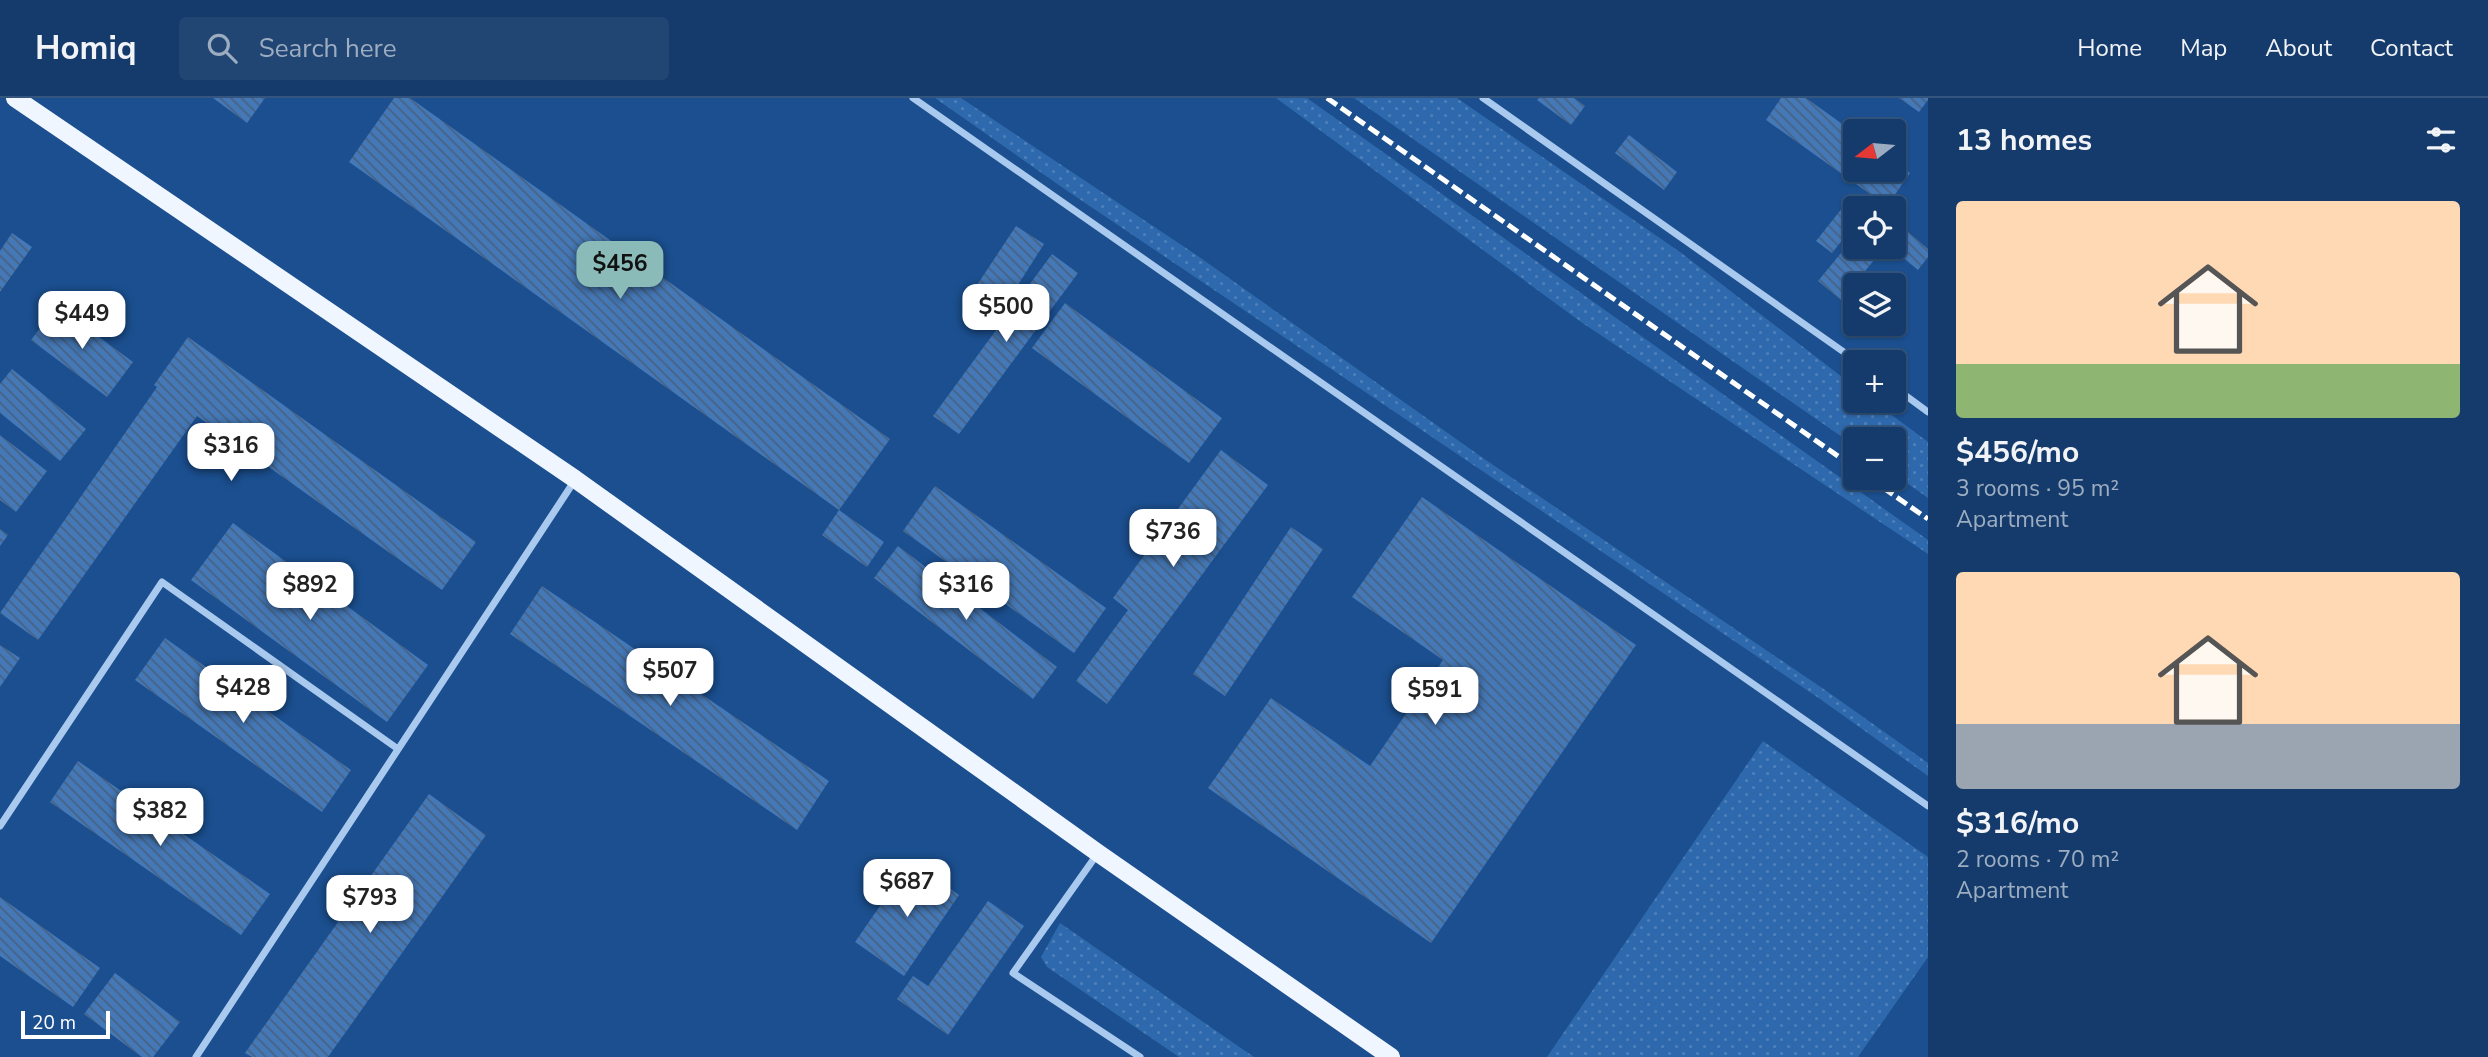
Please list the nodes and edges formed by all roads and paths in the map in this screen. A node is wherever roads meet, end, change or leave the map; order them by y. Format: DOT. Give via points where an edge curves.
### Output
graph roads {
  1 [pos="15,98"];
  2 [pos="913,98"];
  3 [pos="1483,98"];
  4 [pos="1843,351"];
  5 [pos="1906,396"];
  6 [pos="1928,412"];
  7 [pos="575,479"];
  8 [pos="398,749"];
  9 [pos="1928,806"];
  10 [pos="0,826"];
  11 [pos="1098,853"];
  12 [pos="196,1057"];
  13 [pos="1140,1057"];
  14 [pos="1391,1057"];
  1 -- 7 [label="main road"];
  2 -- 9 [label="street"];
  3 -- 4 [label="street"];
  5 -- 6 [label="street"];
  7 -- 8 [label="street"];
  7 -- 11 [label="main road"];
  8 -- 10 [label="street" via="162,582"];
  8 -- 12 [label="street"];
  11 -- 13 [label="street" via="1013,973"];
  11 -- 14 [label="main road"];
}
